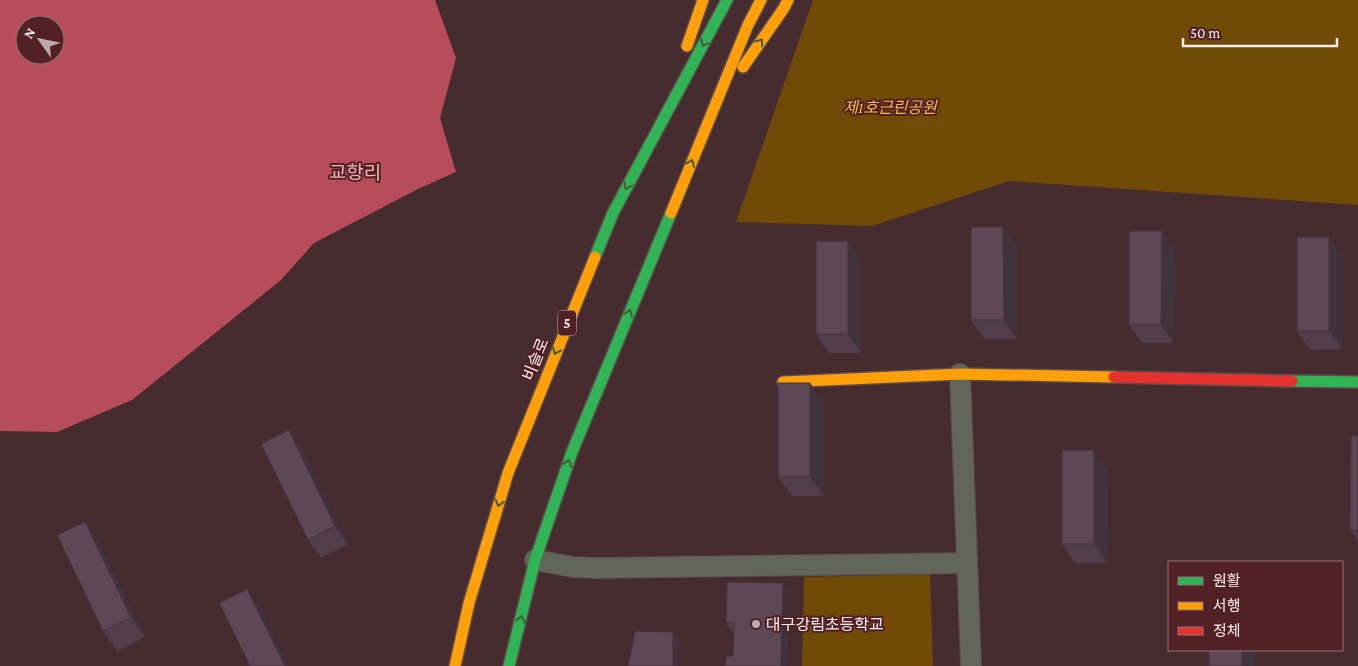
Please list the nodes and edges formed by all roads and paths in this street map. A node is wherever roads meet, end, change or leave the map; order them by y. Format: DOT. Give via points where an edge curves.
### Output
graph roads {
  1 [pos="703,0"];
  2 [pos="727,0"];
  3 [pos="761,0"];
  4 [pos="788,0"];
  5 [pos="712,111"];
  6 [pos="664,116"];
  7 [pos="960,374"];
  8 [pos="783,382"];
  9 [pos="1358,382"];
  10 [pos="535,560"];
  11 [pos="967,564"];
  12 [pos="454,666"];
  13 [pos="509,666"];
  14 [pos="971,666"];
  1 -- 6 [label="main road"];
  2 -- 6 [label="main road, 비슬로 / 5, one-way"];
  3 -- 5 [label="main road"];
  5 -- 4 [label="main road, one-way"];
  10 -- 5 [label="main road, one-way" via="572,452"];
  6 -- 12 [label="main road, 비슬로 / 5, one-way" via="613,213 508,473"];
  7 -- 8 [label="main road"];
  7 -- 9 [label="main road"];
  7 -- 11 [label="street"];
  10 -- 11 [label="street" via="597,568"];
  13 -- 10 [label="main road, one-way"];
  11 -- 14 [label="street"];
}
